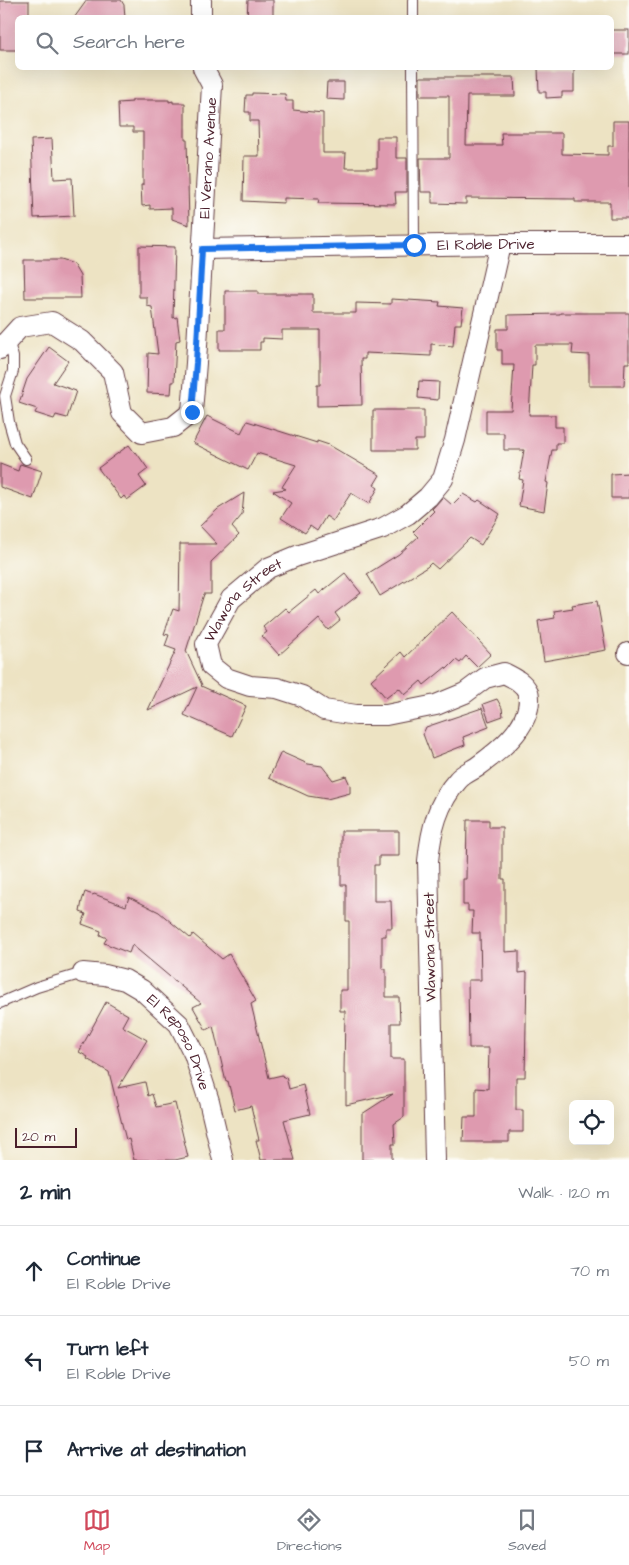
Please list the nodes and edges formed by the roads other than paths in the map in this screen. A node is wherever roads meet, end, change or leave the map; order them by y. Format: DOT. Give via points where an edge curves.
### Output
graph roads {
  1 [pos="202,0"];
  2 [pos="413,0"];
  3 [pos="201,15"];
  4 [pos="413,15"];
  5 [pos="204,70"];
  6 [pos="413,70"];
  7 [pos="500,244"];
  8 [pos="629,244"];
  9 [pos="414,245"];
  10 [pos="202,249"];
  11 [pos="4,345"];
  12 [pos="26,459"];
  13 [pos="83,973"];
  14 [pos="0,1003"];
  15 [pos="223,1160"];
  16 [pos="435,1160"];
  1 -- 3 [label="street"];
  2 -- 4 [label="lane"];
  5 -- 10 [label="street, El Verano Avenue" via="212,85"];
  6 -- 9 [label="lane"];
  7 -- 8 [label="street, El Roble Drive"];
  7 -- 9 [label="street, El Roble Drive"];
  7 -- 16 [label="street, Wawona Street" via="443,479 408,514 384,528 268,568 231,600 206,644 211,666 226,678 250,686 278,688 302,696 324,710 356,715 386,715 436,705 465,693 485,678 504,674 519,681 529,693 529,708 522,725 478,767 459,779 442,801 431,833 428,861"];
  9 -- 10 [label="street, El Roble Drive"];
  10 -- 11 [label="street" via="192,412 173,427 142,433 122,413 113,372 82,341 52,322 20,327"];
  11 -- 12 [label="lane" via="13,357 13,371 5,396 8,422 14,443"];
  13 -- 14 [label="lane"];
  13 -- 15 [label="street, El Reposo Drive" via="125,980 142,990 179,1024 194,1054"];
}
